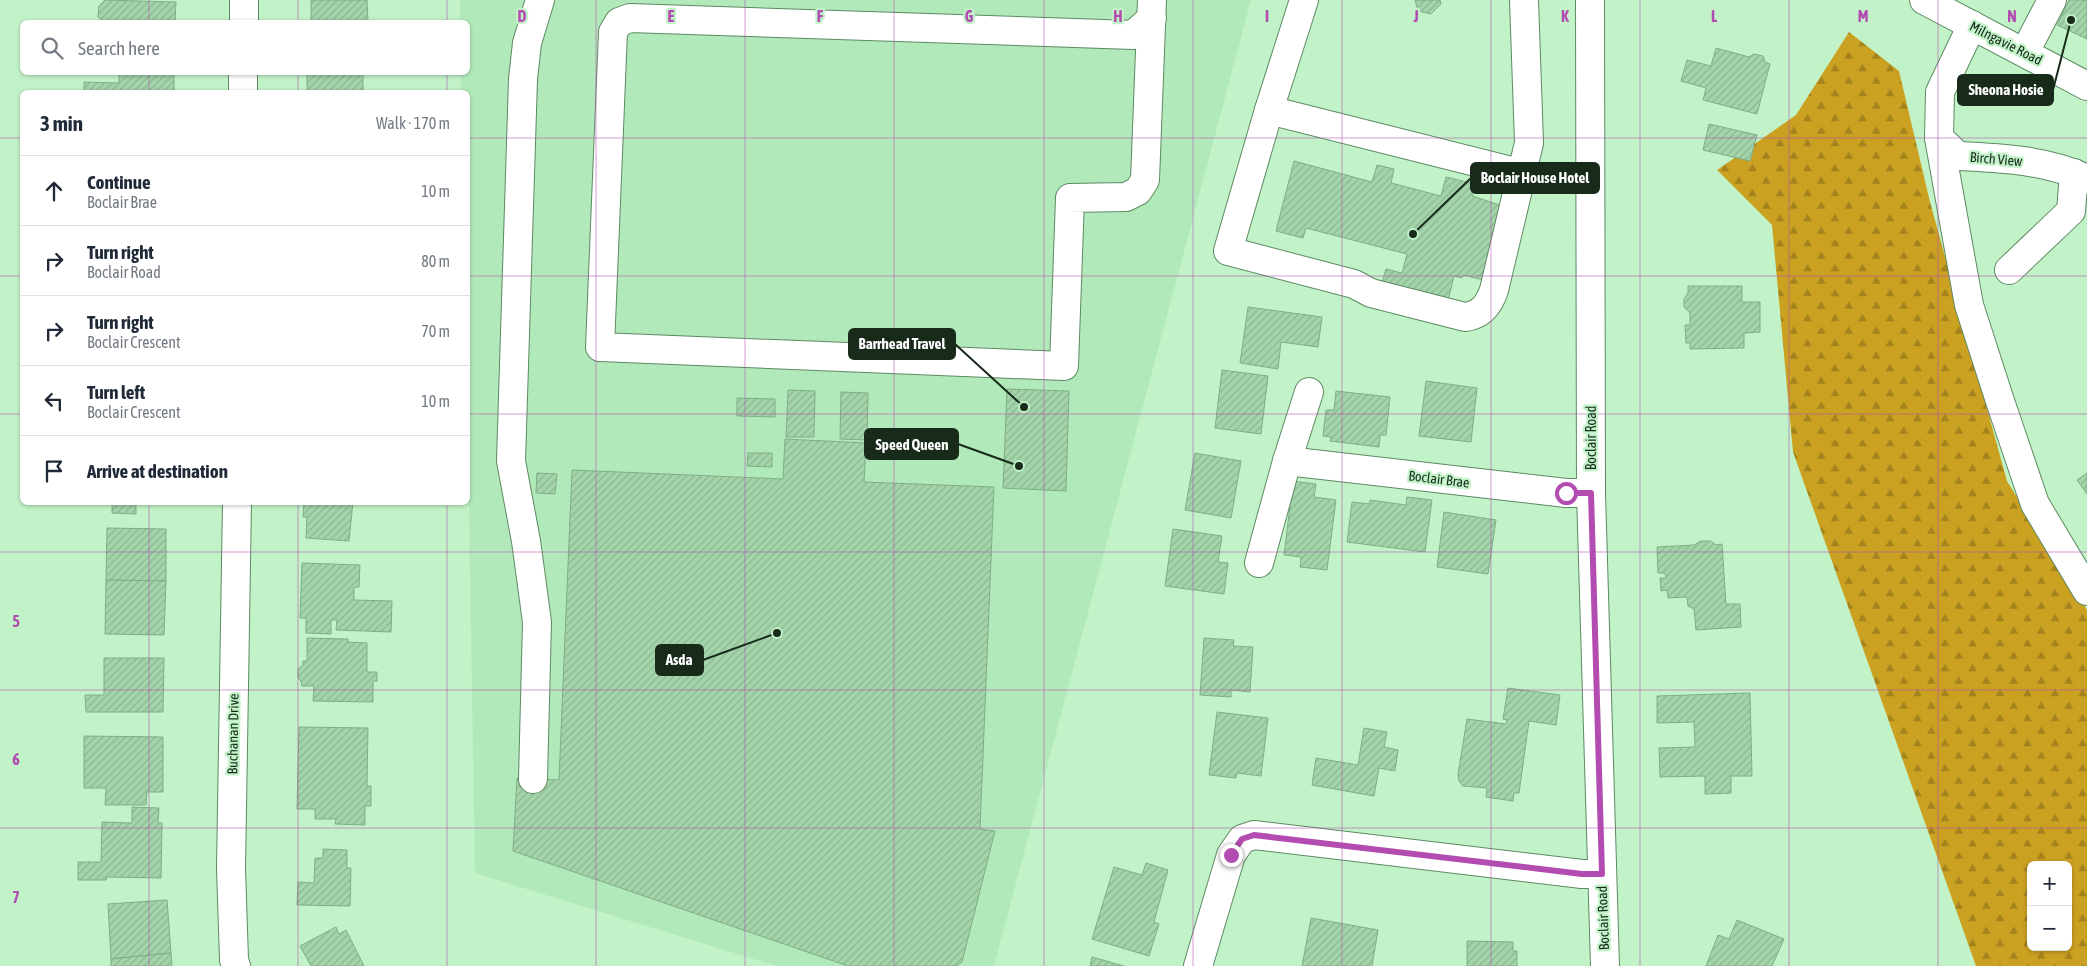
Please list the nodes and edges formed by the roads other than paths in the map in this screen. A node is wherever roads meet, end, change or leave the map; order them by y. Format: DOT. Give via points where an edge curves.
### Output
graph roads {
  1 [pos="244,0"];
  2 [pos="540,0"];
  3 [pos="1304,0"];
  4 [pos="1524,0"];
  5 [pos="1590,0"];
  6 [pos="1924,0"];
  7 [pos="2052,0"];
  8 [pos="1152,9"];
  9 [pos="244,20"];
  10 [pos="1972,25"];
  11 [pos="2025,52"];
  12 [pos="243,75"];
  13 [pos="2087,86"];
  14 [pos="243,90"];
  15 [pos="1269,110"];
  16 [pos="1939,138"];
  17 [pos="1523,174"];
  18 [pos="2081,176"];
  19 [pos="2009,270"];
  20 [pos="1309,392"];
  21 [pos="1286,461"];
  22 [pos="1591,493"];
  23 [pos="237,505"];
  24 [pos="1260,563"];
  25 [pos="2087,591"];
  26 [pos="533,779"];
  27 [pos="1602,874"];
  28 [pos="236,966"];
  29 [pos="1198,966"];
  30 [pos="1605,966"];
  1 -- 9 [label="street"];
  2 -- 26 [label="street" via="527,43 523,79 511,460 537,622"];
  3 -- 15 [label="street"];
  4 -- 17 [label="street" via="1529,143"];
  5 -- 22 [label="street, Boclair Road"];
  6 -- 10 [label="street, Milngavie Road"];
  7 -- 11 [label="street"];
  8 -- 8 [label="street" via="1133,35 630,18 619,22 613,32 600,347 1064,366 1070,198 1126,197 1138,191 1145,180"];
  10 -- 11 [label="street, Milngavie Road"];
  10 -- 16 [label="street" via="1940,92"];
  11 -- 13 [label="street, Milngavie Road"];
  12 -- 14 [label="street"];
  15 -- 17 [label="street"];
  15 -- 17 [label="street" via="1228,251 1354,284 1371,294 1465,317 1474,316 1484,309 1494,290"];
  16 -- 18 [label="street, Birch View" via="1958,156 2017,159"];
  16 -- 25 [label="street" via="1970,305 1997,391 2035,504"];
  18 -- 19 [label="street" via="2071,212"];
  20 -- 21 [label="street"];
  21 -- 22 [label="street, Boclair Brae" via="1566,493"];
  21 -- 24 [label="street"];
  22 -- 27 [label="street, Boclair Road"];
  23 -- 28 [label="street, Buchanan Drive" via="232,869"];
  27 -- 29 [label="street" via="1254,835 1242,839 1231,855"];
  27 -- 30 [label="street, Boclair Road"];
}
